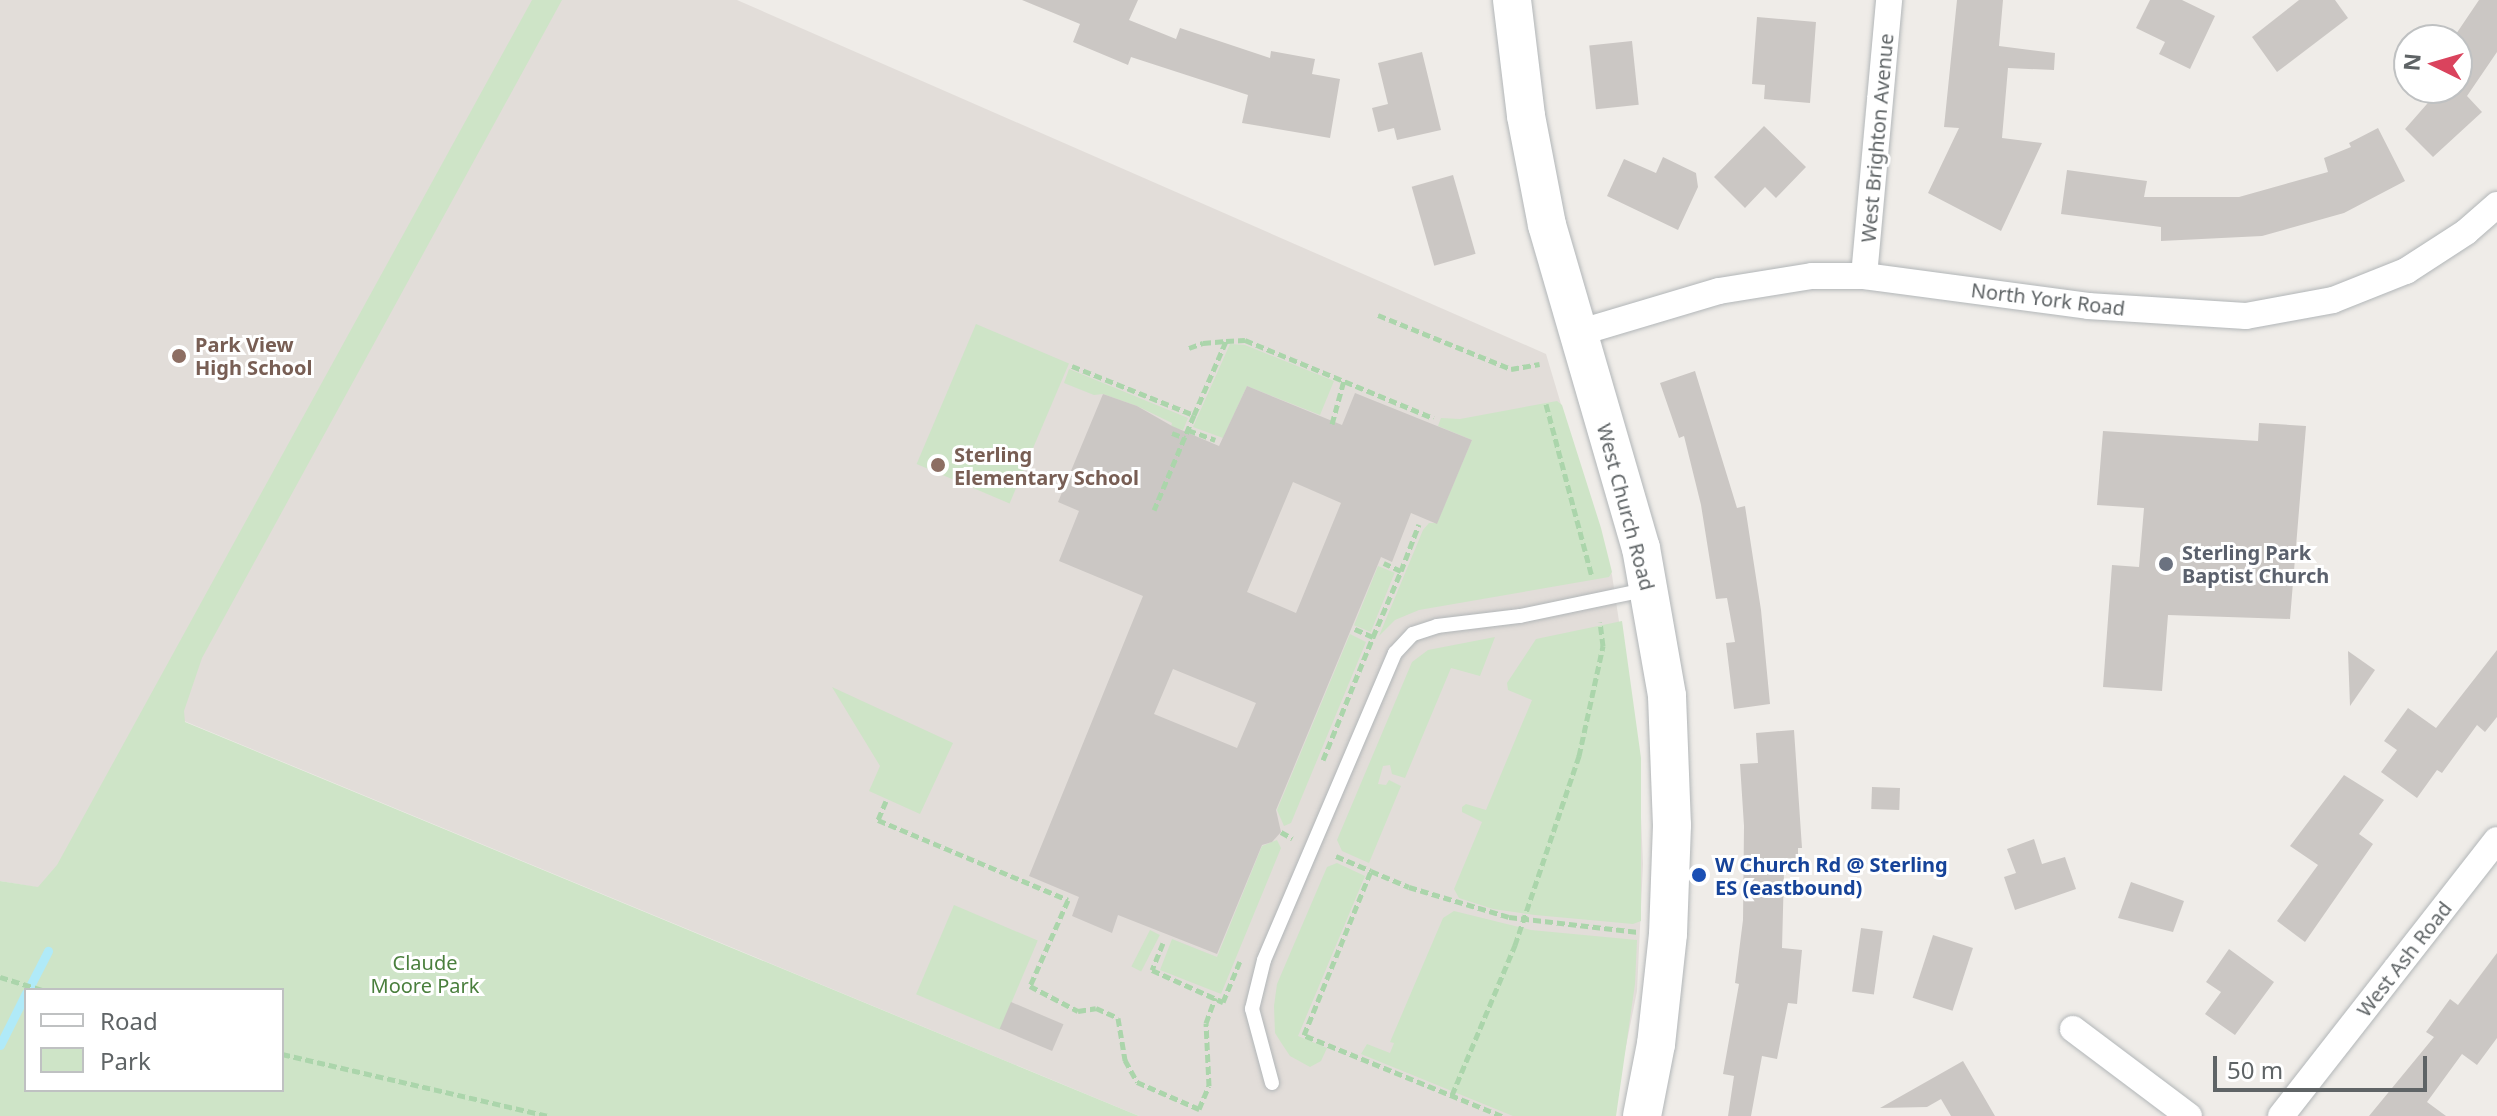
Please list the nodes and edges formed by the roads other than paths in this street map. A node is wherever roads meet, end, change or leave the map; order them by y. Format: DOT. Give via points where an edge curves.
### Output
graph roads {
  1 [pos="1512,0"];
  2 [pos="1889,0"];
  3 [pos="2497,205"];
  4 [pos="1864,276"];
  5 [pos="1578,333"];
  6 [pos="1649,589"];
  7 [pos="2497,840"];
  8 [pos="2073,1029"];
  9 [pos="1272,1083"];
  10 [pos="1642,1116"];
  11 [pos="2189,1116"];
  12 [pos="2281,1116"];
  1 -- 5 [label="main road, West Church Road" via="1547,225"];
  2 -- 4 [label="street, West Brighton Avenue"];
  3 -- 4 [label="street, North York Road" via="2406,271 2333,300 2246,316 2088,306"];
  4 -- 5 [label="street, North York Road" via="1812,276 1719,291"];
  5 -- 6 [label="main road, West Church Road"];
  6 -- 9 [label="lane" via="1520,616 1437,626 1413,634 1395,653 1264,960 1252,1009"];
  6 -- 10 [label="main road, West Church Road" via="1667,696 1672,825 1668,934"];
  7 -- 12 [label="street, West Ash Road"];
  8 -- 11 [label="street"];
}
